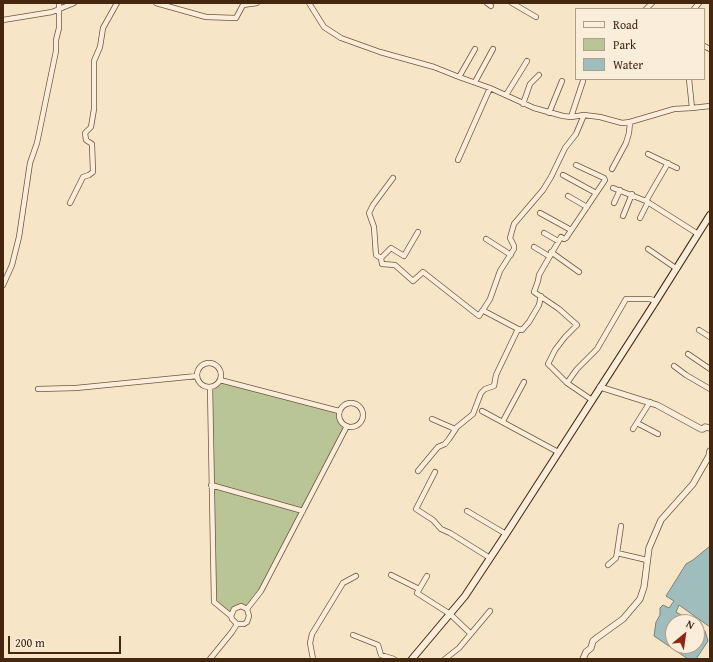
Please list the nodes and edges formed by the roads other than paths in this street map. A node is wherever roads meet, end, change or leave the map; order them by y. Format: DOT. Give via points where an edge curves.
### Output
graph roads {
  1 [pos="59,3"];
  2 [pos="74,3"];
  3 [pos="117,3"];
  4 [pos="156,3"];
  5 [pos="257,3"];
  6 [pos="309,3"];
  7 [pos="512,3"];
  8 [pos="242,4"];
  9 [pos="60,9"];
  10 [pos="536,17"];
  11 [pos="3,20"];
  12 [pos="475,49"];
  13 [pos="493,49"];
  14 [pos="527,61"];
  15 [pos="539,76"];
  16 [pos="458,77"];
  17 [pos="689,80"];
  18 [pos="562,81"];
  19 [pos="583,81"];
  20 [pos="475,82"];
  21 [pos="490,88"];
  22 [pos="506,95"];
  23 [pos="523,104"];
  24 [pos="710,106"];
  25 [pos="692,108"];
  26 [pos="549,112"];
  27 [pos="584,115"];
  28 [pos="571,117"];
  29 [pos="630,122"];
  30 [pos="648,154"];
  31 [pos="458,160"];
  32 [pos="668,163"];
  33 [pos="576,165"];
  34 [pos="612,168"];
  35 [pos="677,168"];
  36 [pos="563,175"];
  37 [pos="393,178"];
  38 [pos="613,188"];
  39 [pos="620,190"];
  40 [pos="596,193"];
  41 [pos="632,194"];
  42 [pos="568,196"];
  43 [pos="647,202"];
  44 [pos="70,203"];
  45 [pos="614,204"];
  46 [pos="587,207"];
  47 [pos="540,213"];
  48 [pos="710,215"];
  49 [pos="623,216"];
  50 [pos="640,218"];
  51 [pos="571,230"];
  52 [pos="418,232"];
  53 [pos="544,233"];
  54 [pos="698,234"];
  55 [pos="486,239"];
  56 [pos="558,241"];
  57 [pos="534,247"];
  58 [pos="648,250"];
  59 [pos="550,254"];
  60 [pos="511,255"];
  61 [pos="381,258"];
  62 [pos="677,269"];
  63 [pos="579,272"];
  64 [pos="3,285"];
  65 [pos="541,296"];
  66 [pos="656,301"];
  67 [pos="483,310"];
  68 [pos="518,329"];
  69 [pos="699,330"];
  70 [pos="710,337"];
  71 [pos="688,354"];
  72 [pos="674,366"];
  73 [pos="710,369"];
  74 [pos="197,376"];
  75 [pos="220,380"];
  76 [pos="524,382"];
  77 [pos="567,383"];
  78 [pos="210,387"];
  79 [pos="600,387"];
  80 [pos="38,389"];
  81 [pos="710,389"];
  82 [pos="592,400"];
  83 [pos="650,402"];
  84 [pos="482,410"];
  85 [pos="339,411"];
  86 [pos="432,418"];
  87 [pos="503,421"];
  88 [pos="637,423"];
  89 [pos="347,426"];
  90 [pos="710,428"];
  91 [pos="455,429"];
  92 [pos="633,429"];
  93 [pos="658,434"];
  94 [pos="710,451"];
  95 [pos="558,452"];
  96 [pos="418,471"];
  97 [pos="435,472"];
  98 [pos="211,485"];
  99 [pos="302,511"];
  100 [pos="467,511"];
  101 [pos="621,526"];
  102 [pos="506,534"];
  103 [pos="617,553"];
  104 [pos="490,558"];
  105 [pos="647,560"];
  106 [pos="608,565"];
  107 [pos="391,575"];
  108 [pos="356,576"];
  109 [pos="427,576"];
  110 [pos="419,589"];
  111 [pos="247,609"];
  112 [pos="490,611"];
  113 [pos="450,614"];
  114 [pos="231,616"];
  115 [pos="237,624"];
  116 [pos="471,634"];
  117 [pos="353,635"];
  118 [pos="210,659"];
  119 [pos="313,659"];
  120 [pos="394,659"];
  121 [pos="412,659"];
  122 [pos="445,659"];
  123 [pos="583,659"];
  1 -- 9 [label="street"];
  2 -- 9 [label="street"];
  3 -- 44 [label="street" via="103,28 100,47 94,61 94,109 91,126 86,133 86,140 92,144 93,172 83,177"];
  4 -- 8 [label="street" via="206,18 236,18"];
  5 -- 8 [label="street"];
  6 -- 16 [label="street" via="324,28 341,38"];
  7 -- 10 [label="street"];
  9 -- 11 [label="street"];
  9 -- 64 [label="street" via="55,57 37,143 30,163 19,237 12,265"];
  12 -- 16 [label="street"];
  13 -- 20 [label="street"];
  14 -- 22 [label="street"];
  15 -- 23 [label="street" via="530,84"];
  16 -- 20 [label="street"];
  17 -- 25 [label="street"];
  18 -- 26 [label="street"];
  19 -- 28 [label="street"];
  20 -- 21 [label="street"];
  21 -- 22 [label="street"];
  21 -- 31 [label="street"];
  22 -- 23 [label="street"];
  23 -- 26 [label="street"];
  24 -- 25 [label="street"];
  25 -- 29 [label="street" via="674,109"];
  26 -- 28 [label="street"];
  27 -- 28 [label="street"];
  27 -- 29 [label="street" via="622,123"];
  27 -- 60 [label="street" via="547,184 514,224 510,238 514,246"];
  29 -- 34 [label="street" via="626,143"];
  30 -- 32 [label="street"];
  32 -- 35 [label="street"];
  32 -- 43 [label="street"];
  33 -- 40 [label="street" via="605,179"];
  36 -- 40 [label="street"];
  37 -- 61 [label="street" via="369,213 374,227 376,256"];
  38 -- 39 [label="street"];
  39 -- 41 [label="street"];
  39 -- 45 [label="street"];
  40 -- 46 [label="street"];
  41 -- 43 [label="street"];
  41 -- 49 [label="street"];
  42 -- 46 [label="street"];
  43 -- 50 [label="street"];
  43 -- 54 [label="street"];
  46 -- 51 [label="street"];
  47 -- 51 [label="street"];
  48 -- 54 [label="main road"];
  51 -- 56 [label="street" via="565,239 560,237"];
  52 -- 61 [label="street" via="404,256 391,248"];
  53 -- 56 [label="street"];
  54 -- 62 [label="main road"];
  55 -- 60 [label="street"];
  56 -- 59 [label="street"];
  57 -- 59 [label="street"];
  58 -- 62 [label="street"];
  59 -- 63 [label="street"];
  59 -- 65 [label="street" via="534,292"];
  60 -- 67 [label="street" via="500,271 490,299"];
  61 -- 67 [label="street" via="382,264 395,265 413,281 423,272 479,316"];
  62 -- 66 [label="main road"];
  65 -- 68 [label="street" via="529,322 522,330"];
  65 -- 77 [label="street" via="560,309 576,325 548,364"];
  66 -- 77 [label="street" via="650,298 626,299 597,349"];
  66 -- 79 [label="main road"];
  67 -- 68 [label="street"];
  68 -- 91 [label="street" via="496,375 494,386 481,393 473,414"];
  69 -- 70 [label="street"];
  71 -- 73 [label="street"];
  72 -- 81 [label="street"];
  74 -- 75 [label="street" via="203,364 208,363 220,370"];
  74 -- 78 [label="street" via="201,385"];
  74 -- 80 [label="street" via="76,388"];
  75 -- 78 [label="street"];
  75 -- 85 [label="street"];
  76 -- 87 [label="street"];
  77 -- 82 [label="street"];
  78 -- 98 [label="street"];
  79 -- 82 [label="main road"];
  79 -- 83 [label="street"];
  82 -- 95 [label="main road"];
  83 -- 88 [label="street"];
  83 -- 90 [label="street" via="701,429"];
  84 -- 87 [label="street"];
  85 -- 89 [label="street" via="340,420"];
  85 -- 89 [label="street" via="350,402 362,409 360,423 352,427"];
  86 -- 91 [label="street"];
  87 -- 95 [label="street"];
  88 -- 92 [label="street"];
  88 -- 93 [label="street"];
  89 -- 99 [label="street"];
  91 -- 96 [label="street" via="445,444 438,447"];
  94 -- 105 [label="street" via="693,484 661,520"];
  95 -- 102 [label="main road"];
  97 -- 104 [label="street" via="416,509 433,520 441,529"];
  98 -- 99 [label="street"];
  98 -- 114 [label="street" via="214,602"];
  99 -- 111 [label="street" via="261,591"];
  100 -- 102 [label="street"];
  101 -- 103 [label="street"];
  102 -- 104 [label="main road"];
  103 -- 105 [label="street"];
  103 -- 106 [label="street" via="616,558"];
  104 -- 113 [label="main road"];
  105 -- 123 [label="street" via="640,598 623,619 593,641"];
  107 -- 110 [label="street"];
  108 -- 119 [label="street" via="342,583 312,634 310,643"];
  109 -- 110 [label="street"];
  110 -- 113 [label="street" via="418,594"];
  111 -- 114 [label="street" via="237,607"];
  111 -- 115 [label="street" via="247,622"];
  112 -- 116 [label="street"];
  113 -- 116 [label="street"];
  113 -- 121 [label="main road"];
  114 -- 115 [label="street"];
  115 -- 118 [label="street"];
  116 -- 122 [label="street"];
  117 -- 120 [label="street" via="378,645 381,655"];
}
